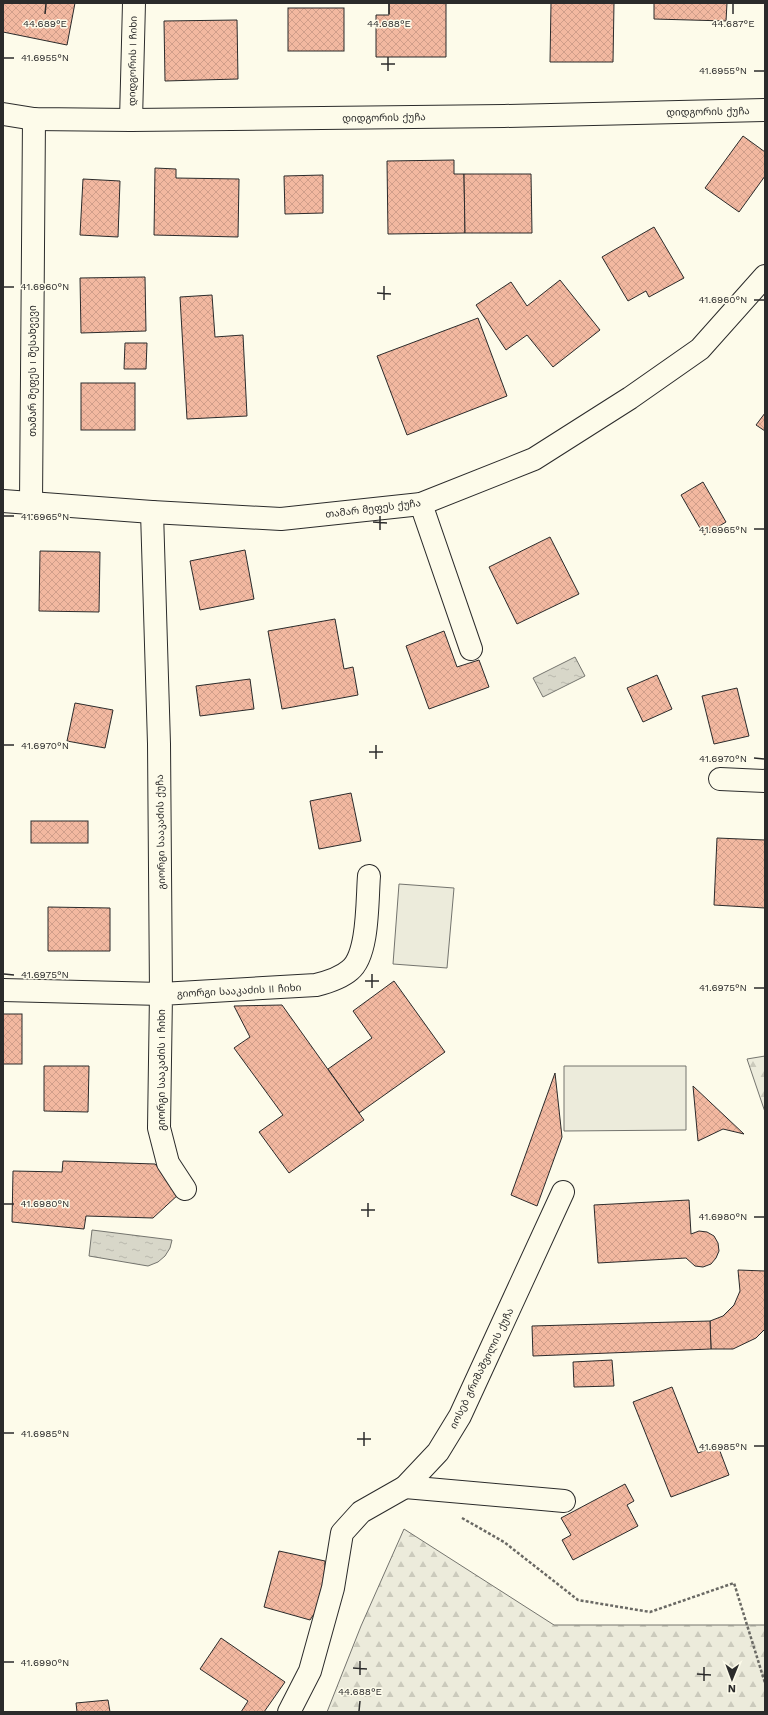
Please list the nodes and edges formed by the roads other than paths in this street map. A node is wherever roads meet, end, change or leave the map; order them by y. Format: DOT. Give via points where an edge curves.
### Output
graph roads {
  1 [pos="134,3"];
  2 [pos="765,110"];
  3 [pos="3,114"];
  4 [pos="34,120"];
  5 [pos="131,120"];
  6 [pos="765,276"];
  7 [pos="3,501"];
  8 [pos="31,503"];
  9 [pos="421,504"];
  10 [pos="152,512"];
  11 [pos="471,649"];
  12 [pos="720,779"];
  13 [pos="765,781"];
  14 [pos="368,876"];
  15 [pos="3,990"];
  16 [pos="161,994"];
  17 [pos="185,1189"];
  18 [pos="563,1192"];
  19 [pos="405,1487"];
  20 [pos="564,1501"];
  21 [pos="289,1712"];
  1 -- 5 [label="street, დიდგორის I ჩიხი"];
  2 -- 5 [label="street, დიდგორის ქუჩა"];
  3 -- 4 [label="street, დიდგორის ქუჩა"];
  4 -- 5 [label="street, დიდგორის ქუჩა"];
  4 -- 8 [label="street, თამარ მეფეს I შესახვევი"];
  6 -- 9 [label="street, თამარ მეფეს ქუჩა" via="700,349 630,398 534,459"];
  7 -- 8 [label="street, თამარ მეფეს ქუჩა"];
  8 -- 10 [label="street, თამარ მეფეს ქუჩა"];
  9 -- 10 [label="street, თამარ მეფეს ქუჩა" via="281,519"];
  9 -- 11 [label="street"];
  10 -- 16 [label="street, გიორგი სააკაძის ქუჩა" via="159,744"];
  12 -- 13 [label="street"];
  14 -- 16 [label="street, გიორგი სააკაძის II ჩიხი" via="366,930 361,954 351,970 316,985"];
  15 -- 16 [label="street"];
  16 -- 17 [label="street, გიორგი სააკაძის I ჩიხი" via="159,1128 168,1163"];
  18 -- 19 [label="street, იოსებ გრიშაშვილის ქუჩა" via="460,1416 438,1452"];
  19 -- 20 [label="street"];
  19 -- 21 [label="street, იოსებ გრიშაშვილის ქუჩა" via="361,1512 342,1533 333,1588 310,1671"];
}
